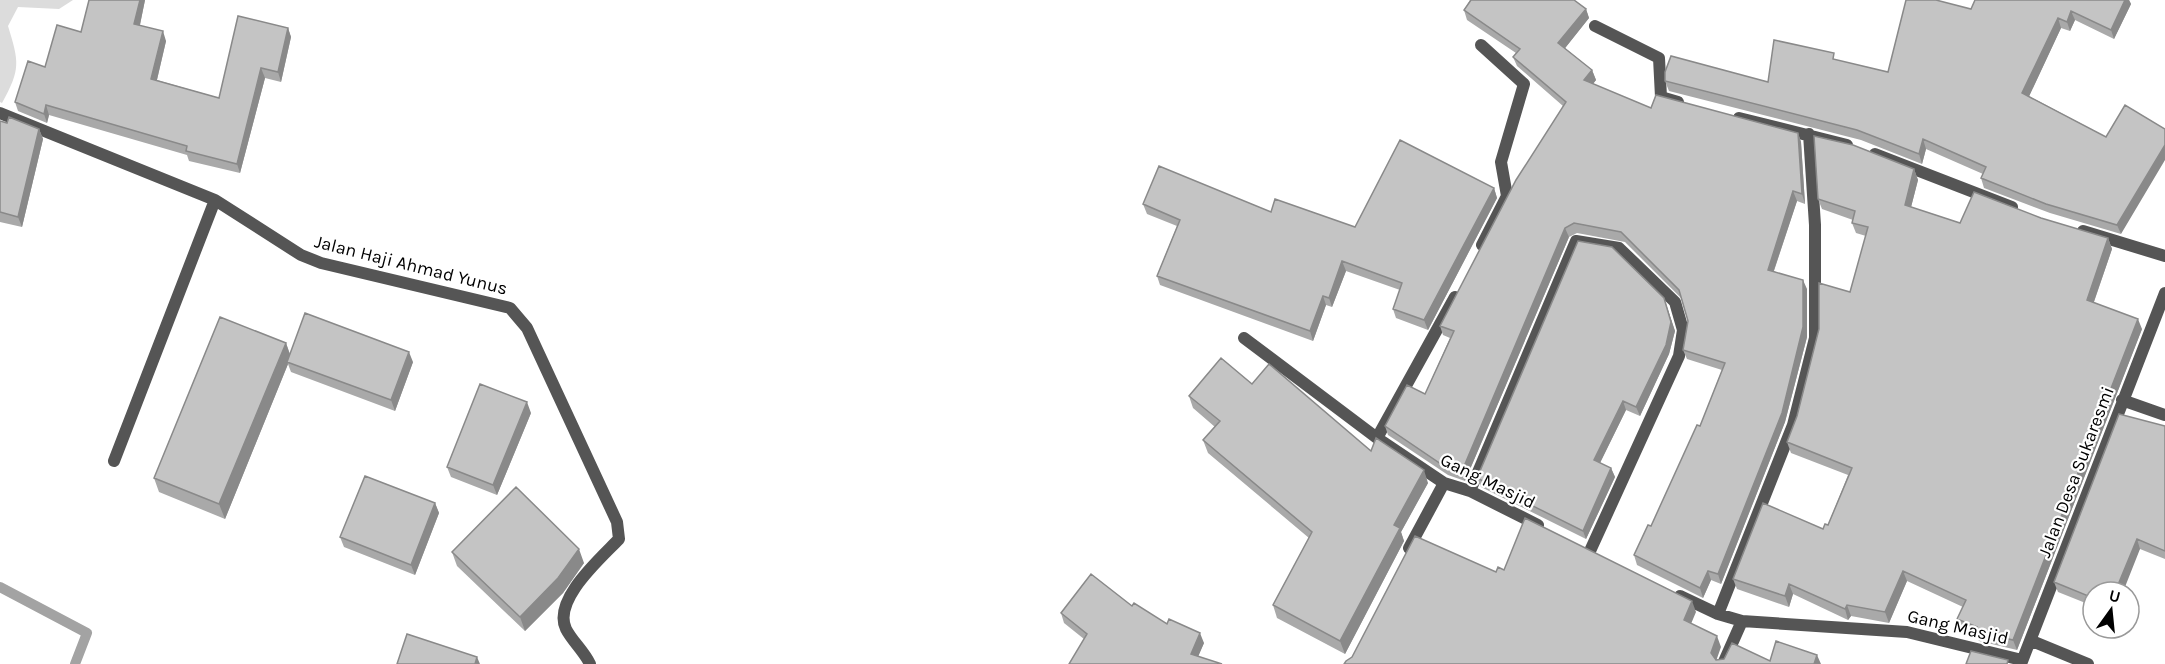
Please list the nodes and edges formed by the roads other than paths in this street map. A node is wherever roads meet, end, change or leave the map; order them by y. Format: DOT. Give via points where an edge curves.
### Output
graph roads {
  1 [pos="1595,26"];
  2 [pos="1481,45"];
  3 [pos="1695,108"];
  4 [pos="0,113"];
  5 [pos="1729,116"];
  6 [pos="1809,134"];
  7 [pos="215,200"];
  8 [pos="2027,213"];
  9 [pos="2069,227"];
  10 [pos="2165,256"];
  11 [pos="1476,257"];
  12 [pos="1460,288"];
  13 [pos="2165,293"];
  14 [pos="1245,338"];
  15 [pos="2122,400"];
  16 [pos="2165,415"];
  17 [pos="1377,438"];
  18 [pos="114,461"];
  19 [pos="1444,483"];
  20 [pos="1470,491"];
  21 [pos="1550,531"];
  22 [pos="1590,551"];
  23 [pos="1402,563"];
  24 [pos="1664,588"];
  25 [pos="1718,614"];
  26 [pos="1742,621"];
  27 [pos="2032,641"];
  28 [pos="2022,662"];
  29 [pos="590,664"];
  30 [pos="1723,664"];
  31 [pos="2088,664"];
  1 -- 3 [label="street" via="1659,58 1661,97"];
  2 -- 11 [label="street" via="1524,87 1501,162 1507,196"];
  4 -- 7 [label="street, Jalan Haji Ahmad Yunus"];
  5 -- 6 [label="street"];
  6 -- 8 [label="street" via="1859,148"];
  6 -- 25 [label="street" via="1815,225 1815,338 1793,425"];
  7 -- 18 [label="street"];
  7 -- 29 [label="street, Jalan Haji Ahmad Yunus" via="301,255 510,309 527,328 617,522 619,539 571,592 565,612 565,628"];
  9 -- 10 [label="street"];
  12 -- 17 [label="street"];
  13 -- 15 [label="street, Jalan Desa Sukaresmi"];
  14 -- 17 [label="street, Gang Masjid"];
  15 -- 16 [label="street, Jalan Desa Sukaresmi"];
  15 -- 27 [label="street, Jalan Desa Sukaresmi"];
  17 -- 19 [label="street, Gang Masjid"];
  19 -- 20 [label="street, Gang Masjid"];
  19 -- 23 [label="street"];
  20 -- 21 [label="street, Gang Masjid"];
  20 -- 22 [label="street" via="1576,241 1619,248 1675,302 1683,330 1679,356"];
  24 -- 25 [label="street, Gang Masjid"];
  25 -- 26 [label="street, Gang Masjid"];
  26 -- 28 [label="street, Gang Masjid" via="1907,632"];
  26 -- 30 [label="street"];
  27 -- 28 [label="street, Jalan Desa Sukaresmi"];
  27 -- 31 [label="street"];
}
